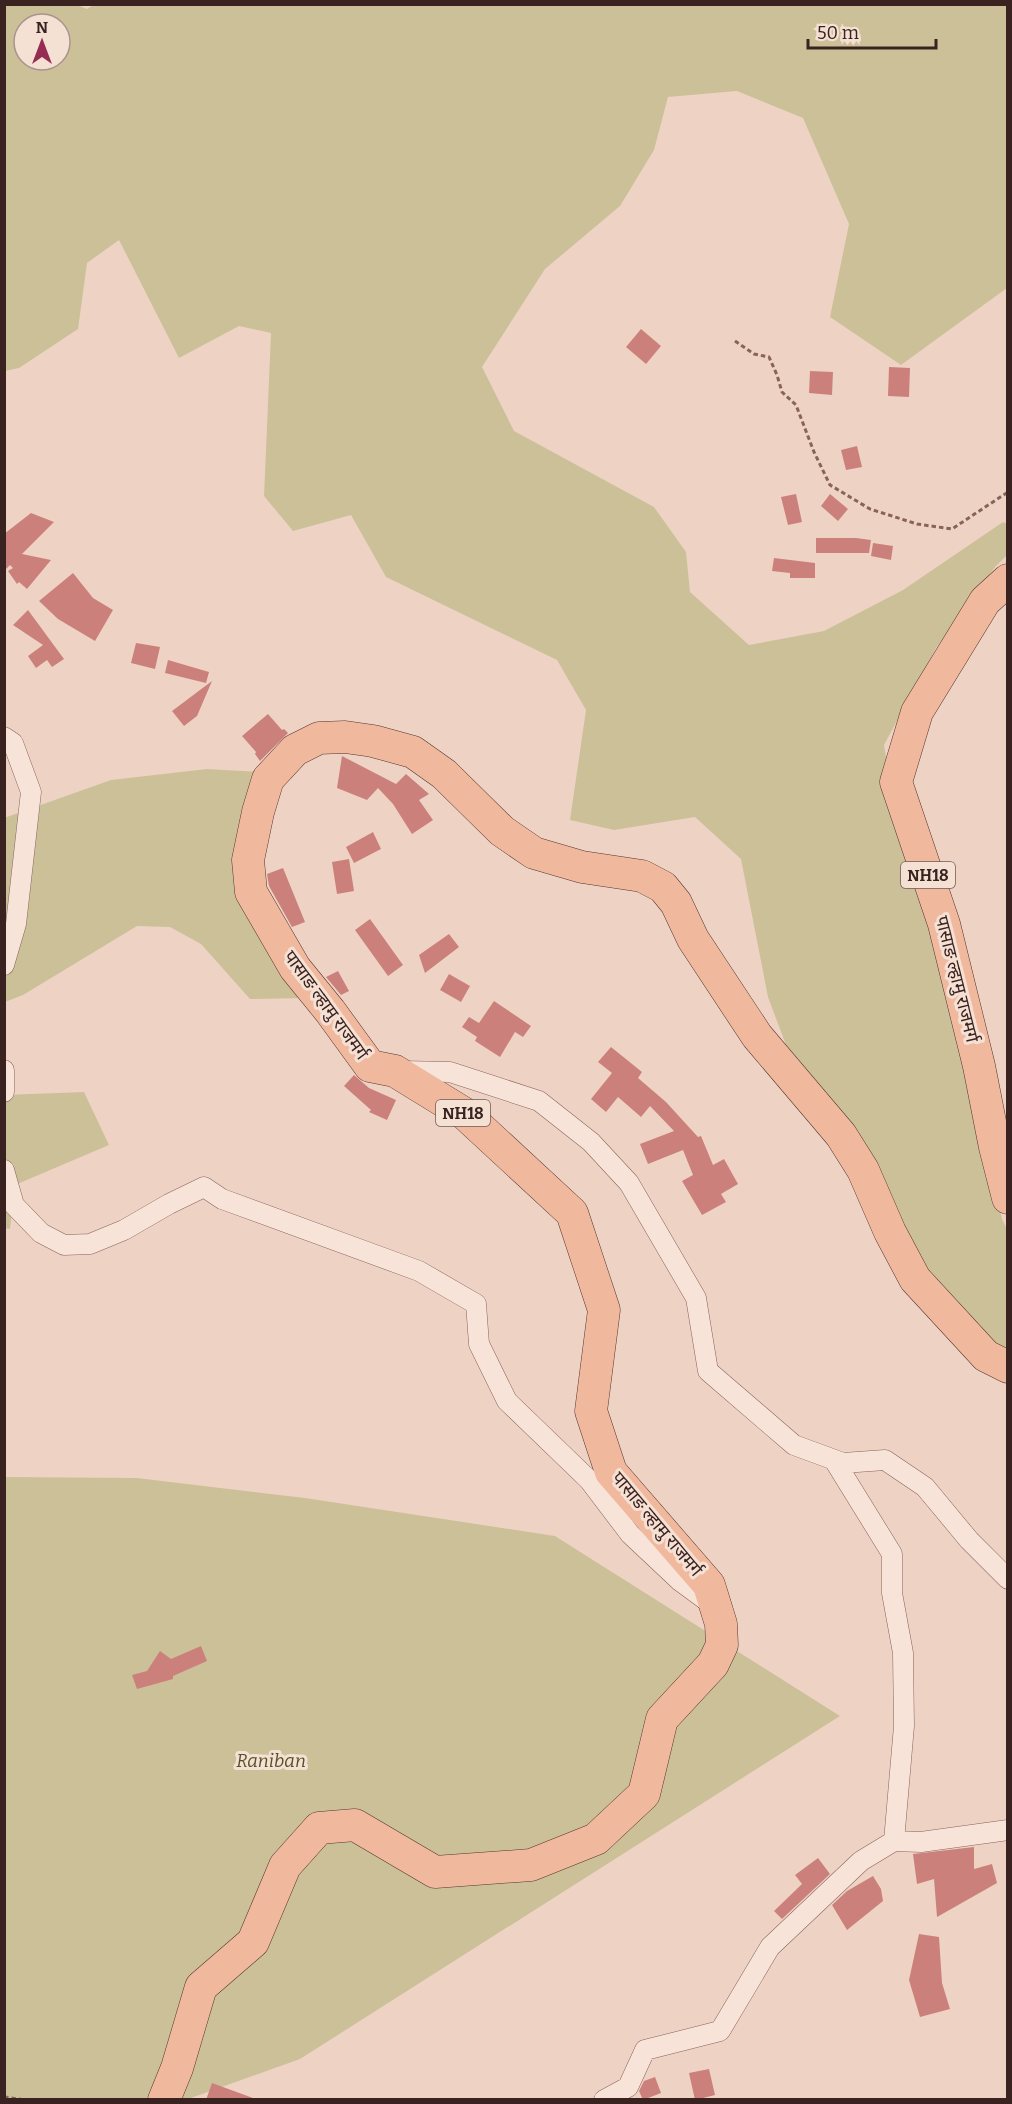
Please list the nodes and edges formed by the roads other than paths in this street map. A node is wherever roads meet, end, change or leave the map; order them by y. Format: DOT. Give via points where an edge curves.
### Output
graph roads {
  1 [pos="1008,580"];
  2 [pos="4,737"];
  3 [pos="4,965"];
  4 [pos="4,1070"];
  5 [pos="395,1071"];
  6 [pos="4,1092"];
  7 [pos="4,1170"];
  8 [pos="1008,1198"];
  9 [pos="1008,1367"];
  10 [pos="834,1460"];
  11 [pos="1008,1579"];
  12 [pos="714,1606"];
  13 [pos="1008,1830"];
  14 [pos="894,1841"];
  15 [pos="164,2100"];
  16 [pos="604,2100"];
  1 -- 8 [label="main road, पासाङ ल्हामु राजमर्ग / NH18" via="985,600 917,712 896,782 944,924"];
  2 -- 3 [label="street" via="14,743 31,792 16,924"];
  4 -- 6 [label="street"];
  5 -- 9 [label="main road, पासाङ ल्हामु राजमर्ग / NH18" via="370,1066 294,968 252,892 248,860 268,779 295,750 319,738 373,741 413,752 444,774 502,831 534,853 582,867 642,876 663,887 757,1036 847,1144 915,1279 986,1356"];
  5 -- 10 [label="street" via="450,1072 539,1101 591,1142 629,1183 696,1298 708,1371 794,1445"];
  5 -- 12 [label="main road, पासाङ ल्हामु राजमर्ग / NH18" via="465,1114 572,1213 604,1310 591,1411 611,1472 709,1585"];
  7 -- 12 [label="street" via="14,1205 41,1233 64,1245 90,1244 124,1230 204,1187 222,1199 419,1271 476,1304 479,1344 507,1401 589,1480 630,1534 680,1581"];
  10 -- 11 [label="street" via="885,1460 925,1487"];
  10 -- 14 [label="street" via="892,1554 892,1593 903,1653 904,1726"];
  12 -- 15 [label="main road, पासाङ ल्हामु राजमर्ग / NH18" via="722,1636 718,1656 662,1719 644,1794 596,1839 531,1865 435,1872 355,1825 319,1828 285,1866 254,1941 201,1987"];
  13 -- 14 [label="street" via="921,1842"];
  14 -- 16 [label="street" via="861,1861 770,1947 720,2031 645,2050 628,2087"];
}
